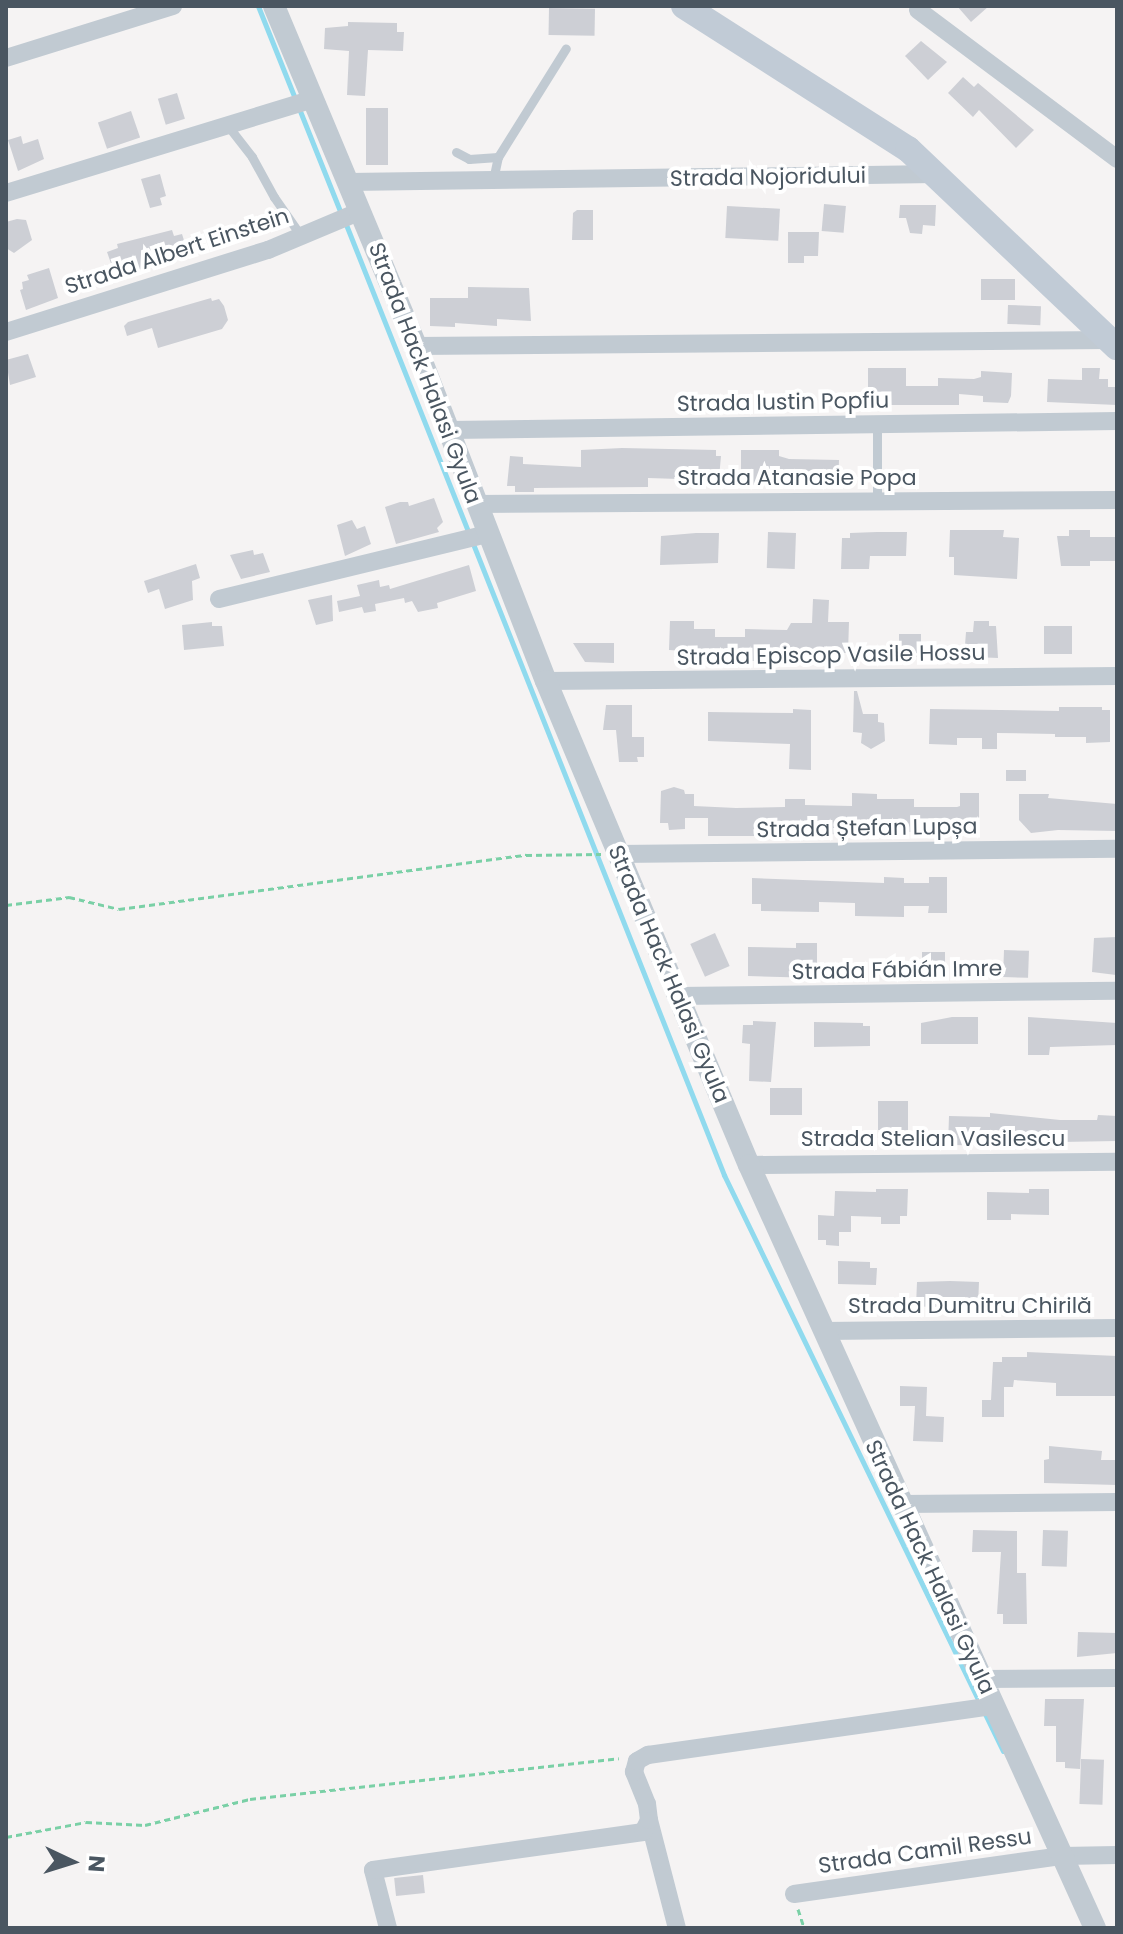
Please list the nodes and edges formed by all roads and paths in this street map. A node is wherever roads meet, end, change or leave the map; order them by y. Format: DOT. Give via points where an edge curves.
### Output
graph roads {
  1 [pos="173,6"];
  2 [pos="274,6"];
  3 [pos="684,6"];
  4 [pos="918,10"];
  5 [pos="566,48"];
  6 [pos="6,58"];
  7 [pos="311,100"];
  8 [pos="228,126"];
  9 [pos="456,152"];
  10 [pos="498,157"];
  11 [pos="1117,159"];
  12 [pos="936,174"];
  13 [pos="493,180"];
  14 [pos="349,182"];
  15 [pos="6,193"];
  16 [pos="359,212"];
  17 [pos="301,236"];
  18 [pos="6,332"];
  19 [pos="1113,344"];
  20 [pos="416,346"];
  21 [pos="1117,421"];
  22 [pos="877,425"];
  23 [pos="449,430"];
  24 [pos="1117,500"];
  25 [pos="877,502"];
  26 [pos="476,504"];
  27 [pos="488,534"];
  28 [pos="219,599"];
  29 [pos="1117,676"];
  30 [pos="546,681"];
  31 [pos="1117,849"];
  32 [pos="611,854"];
  33 [pos="6,905"];
  34 [pos="1117,991"];
  35 [pos="678,996"];
  36 [pos="1117,1162"];
  37 [pos="749,1165"];
  38 [pos="1117,1328"];
  39 [pos="823,1331"];
  40 [pos="1117,1502"];
  41 [pos="901,1504"];
  42 [pos="1117,1678"];
  43 [pos="981,1679"];
  44 [pos="994,1706"];
  45 [pos="648,1755"];
  46 [pos="649,1820"];
  47 [pos="6,1837"];
  48 [pos="1117,1855"];
  49 [pos="1062,1856"];
  50 [pos="794,1894"];
  51 [pos="388,1928"];
  52 [pos="677,1928"];
  53 [pos="1095,1928"];
  1 -- 6 [label="street"];
  2 -- 7 [label="street, Strada Hack Halasi Gyula"];
  3 -- 12 [label="main road" via="870,122"];
  4 -- 11 [label="street"];
  5 -- 10 [label="lane"];
  7 -- 8 [label="street"];
  7 -- 14 [label="street, Strada Hack Halasi Gyula"];
  8 -- 15 [label="street"];
  8 -- 17 [label="lane"];
  9 -- 10 [label="lane" via="469,159"];
  10 -- 13 [label="lane"];
  12 -- 13 [label="street, Strada Nojoridului"];
  12 -- 19 [label="main road"];
  13 -- 14 [label="street, Strada Nojoridului"];
  14 -- 16 [label="street, Strada Hack Halasi Gyula"];
  16 -- 17 [label="street, Strada Albert Einstein"];
  16 -- 20 [label="street, Strada Hack Halasi Gyula"];
  17 -- 18 [label="street, Strada Albert Einstein"];
  19 -- 20 [label="street"];
  20 -- 23 [label="street, Strada Hack Halasi Gyula"];
  21 -- 22 [label="street, Strada Iustin Popfiu"];
  22 -- 23 [label="street, Strada Iustin Popfiu"];
  22 -- 25 [label="lane"];
  23 -- 26 [label="street, Strada Hack Halasi Gyula"];
  24 -- 25 [label="street, Strada Atanasie Popa"];
  25 -- 26 [label="street, Strada Atanasie Popa"];
  26 -- 27 [label="street, Strada Hack Halasi Gyula"];
  27 -- 28 [label="street"];
  27 -- 30 [label="street, Strada Hack Halasi Gyula"];
  29 -- 30 [label="street, Strada Episcop Vasile Hossu"];
  30 -- 32 [label="street, Strada Hack Halasi Gyula"];
  31 -- 32 [label="street, Strada Ștefan Lupșa"];
  32 -- 33 [label="path" via="526,855 119,909 69,897"];
  32 -- 35 [label="street, Strada Hack Halasi Gyula"];
  34 -- 35 [label="street, Strada Fábián Imre"];
  35 -- 37 [label="street, Strada Hack Halasi Gyula"];
  36 -- 37 [label="street, Strada Stelian Vasilescu"];
  37 -- 39 [label="street, Strada Hack Halasi Gyula"];
  38 -- 39 [label="street, Strada Dumitru Chirilă"];
  39 -- 41 [label="street, Strada Hack Halasi Gyula"];
  40 -- 41 [label="street"];
  41 -- 43 [label="street, Strada Hack Halasi Gyula"];
  42 -- 43 [label="street"];
  43 -- 44 [label="street, Strada Hack Halasi Gyula"];
  44 -- 45 [label="street"];
  44 -- 49 [label="street, Strada Hack Halasi Gyula"];
  45 -- 46 [label="street" via="637,1761 634,1772"];
  45 -- 47 [label="path" via="250,1799 145,1825 86,1822"];
  46 -- 51 [label="street" via="643,1832 631,1835 373,1870"];
  46 -- 52 [label="street"];
  48 -- 49 [label="street, Strada Camil Ressu"];
  49 -- 50 [label="street, Strada Camil Ressu"];
  49 -- 53 [label="street, Strada Hack Halasi Gyula"];
}
